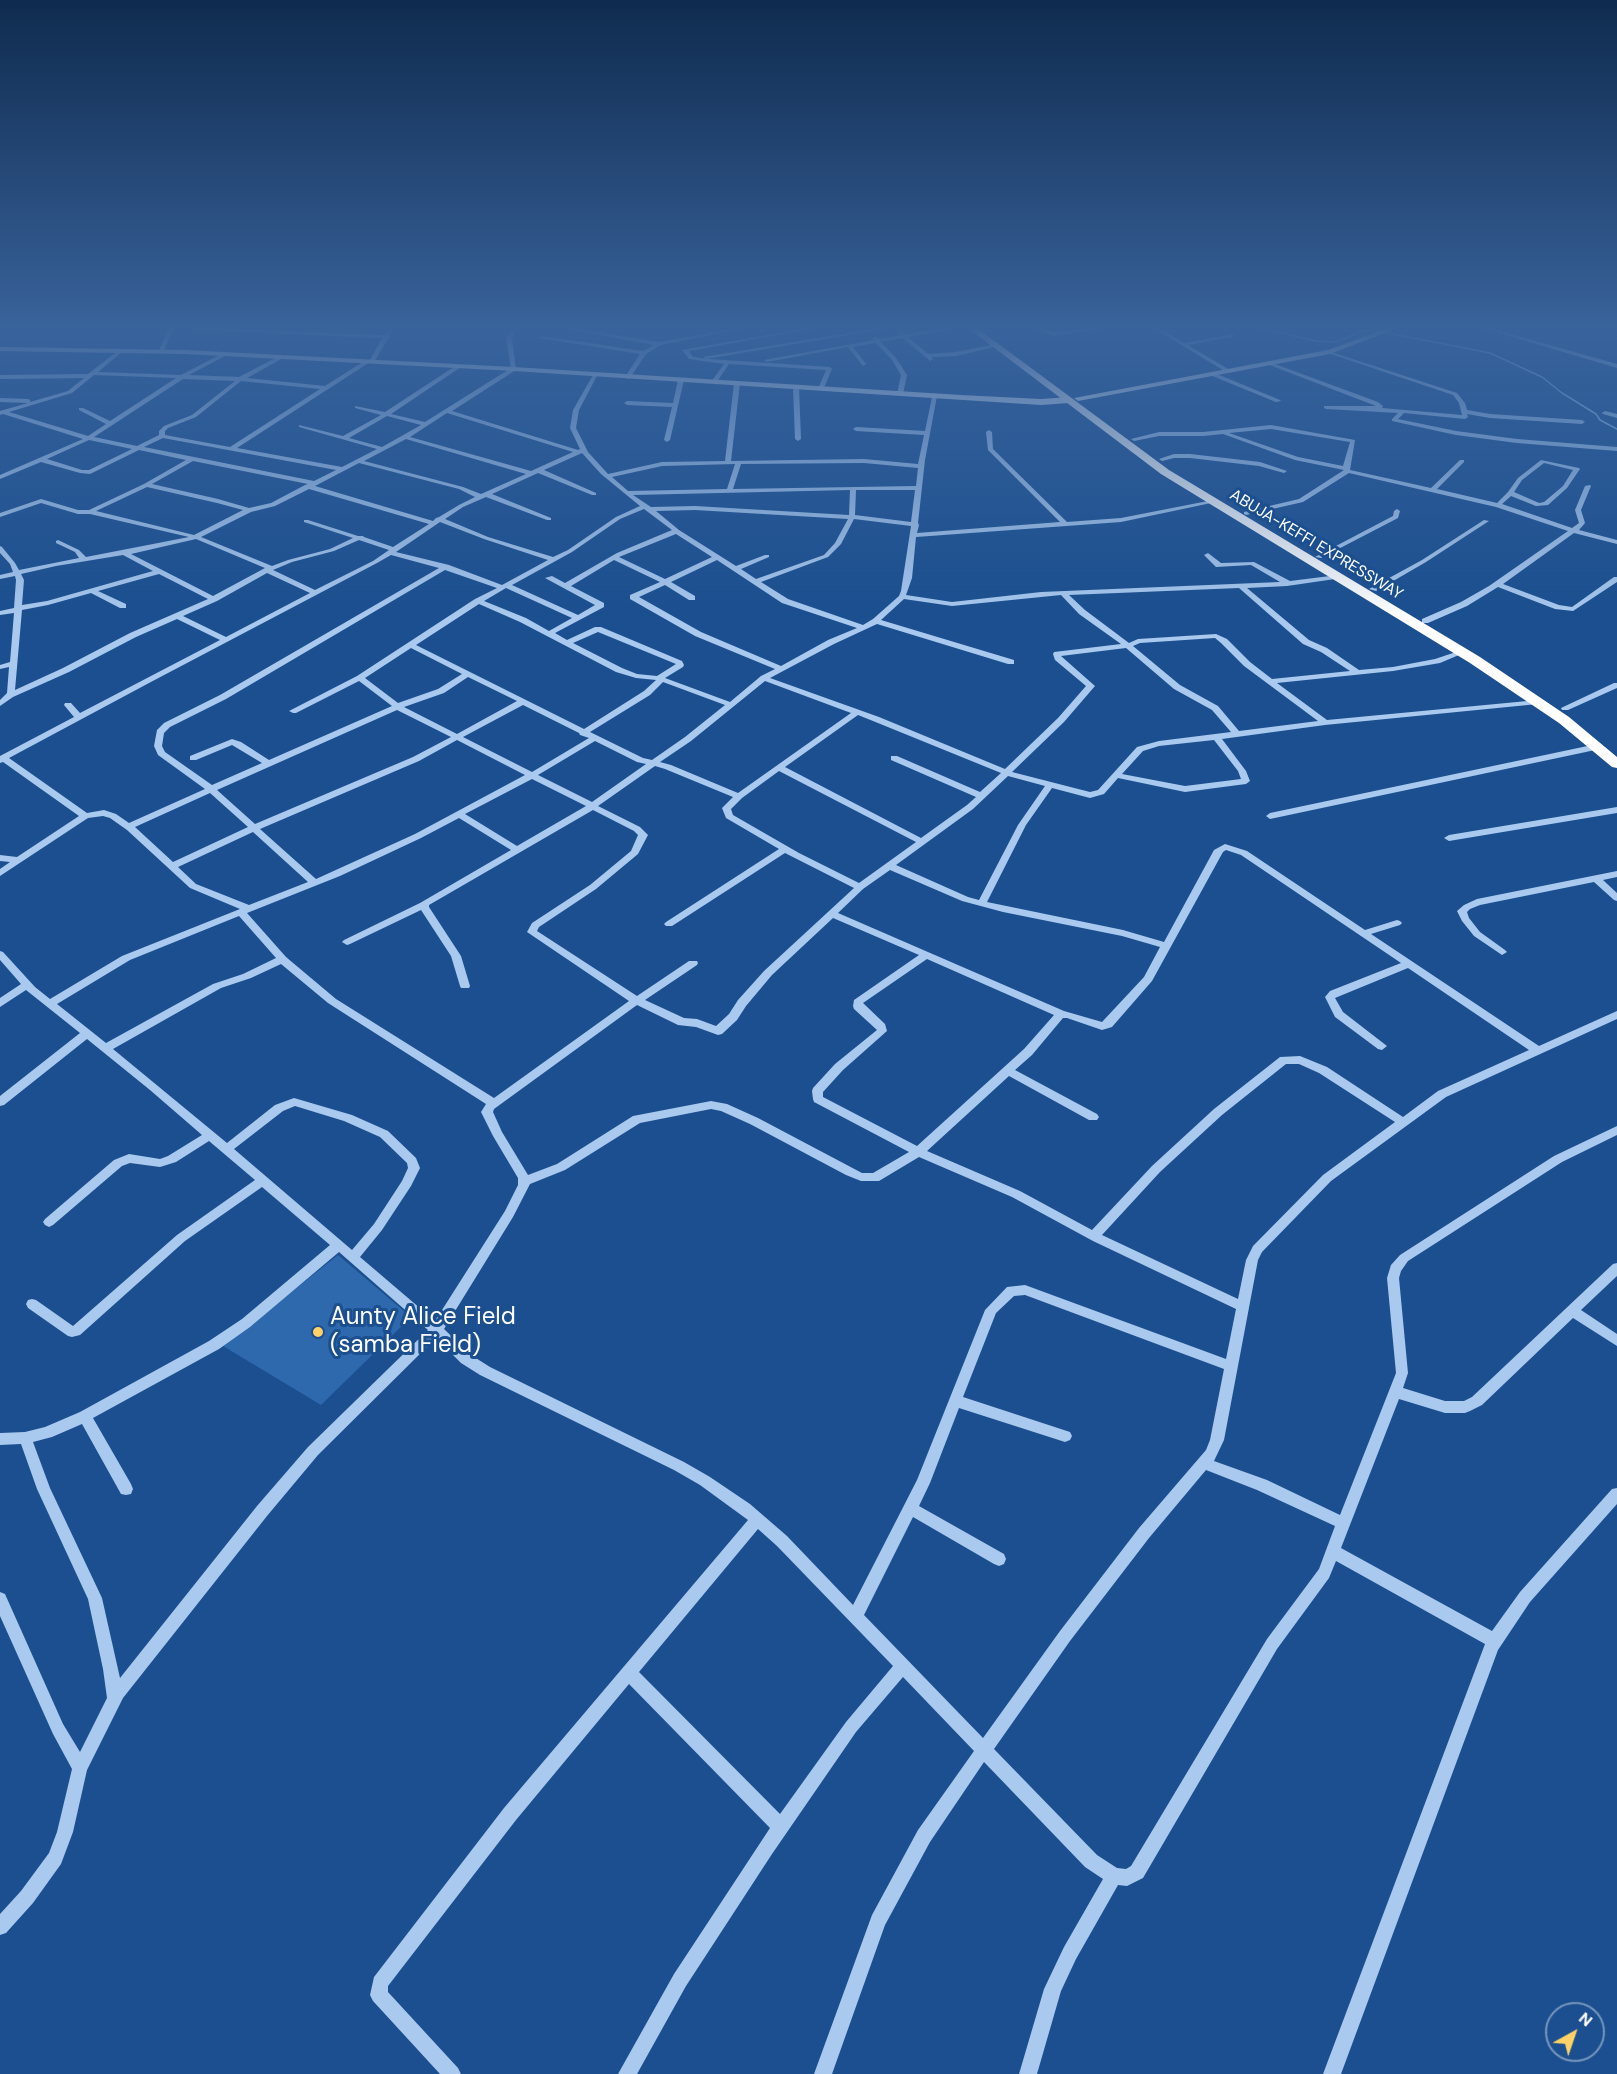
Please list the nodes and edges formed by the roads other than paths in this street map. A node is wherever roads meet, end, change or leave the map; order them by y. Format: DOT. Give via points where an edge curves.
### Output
graph roads {
  1 [pos="44,425"];
  2 [pos="110,425"];
  3 [pos="172,425"];
  4 [pos="267,425"];
  5 [pos="368,425"];
  6 [pos="424,425"];
  7 [pos="493,425"];
  8 [pos="574,425"];
  9 [pos="670,425"];
  10 [pos="732,425"];
  11 [pos="797,425"];
  12 [pos="929,425"];
  13 [pos="1105,425"];
  14 [pos="1112,425"];
  15 [pos="1417,425"];
  16 [pos="301,426"];
  17 [pos="856,429"];
  18 [pos="989,432"];
  19 [pos="1220,432"];
  20 [pos="927,433"];
  21 [pos="162,436"];
  22 [pos="405,437"];
  23 [pos="88,438"];
  24 [pos="344,438"];
  25 [pos="798,439"];
  26 [pos="1134,439"];
  27 [pos="667,440"];
  28 [pos="232,447"];
  29 [pos="139,448"];
  30 [pos="382,448"];
  31 [pos="1617,449"];
  32 [pos="581,451"];
  33 [pos="192,459"];
  34 [pos="1162,459"];
  35 [pos="42,460"];
  36 [pos="358,461"];
  37 [pos="1462,461"];
  38 [pos="728,462"];
  39 [pos="739,462"];
  40 [pos="922,466"];
  41 [pos="342,469"];
  42 [pos="1347,470"];
  43 [pos="1284,471"];
  44 [pos="533,472"];
  45 [pos="607,476"];
  46 [pos="0,477"];
  47 [pos="146,485"];
  48 [pos="310,485"];
  49 [pos="1588,486"];
  50 [pos="852,488"];
  51 [pos="920,488"];
  52 [pos="1432,491"];
  53 [pos="729,492"];
  54 [pos="628,493"];
  55 [pos="1510,493"];
  56 [pos="594,494"];
  57 [pos="483,495"];
  58 [pos="1213,502"];
  59 [pos="1497,505"];
  60 [pos="648,508"];
  61 [pos="249,510"];
  62 [pos="1397,511"];
  63 [pos="90,512"];
  64 [pos="1246,513"];
  65 [pos="0,515"];
  66 [pos="852,517"];
  67 [pos="549,519"];
  68 [pos="306,521"];
  69 [pos="435,521"];
  70 [pos="1486,521"];
  71 [pos="916,525"];
  72 [pos="1066,525"];
  73 [pos="1571,530"];
  74 [pos="677,531"];
  75 [pos="915,535"];
  76 [pos="196,537"];
  77 [pos="361,537"];
  78 [pos="58,542"];
  79 [pos="1617,542"];
  80 [pos="0,548"];
  81 [pos="391,550"];
  82 [pos="124,553"];
  83 [pos="1208,555"];
  84 [pos="767,556"];
  85 [pos="717,557"];
  86 [pos="1319,557"];
  87 [pos="83,558"];
  88 [pos="615,558"];
  89 [pos="554,560"];
  90 [pos="446,567"];
  91 [pos="269,569"];
  92 [pos="736,569"];
  93 [pos="160,571"];
  94 [pos="19,574"];
  95 [pos="0,577"];
  96 [pos="1335,577"];
  97 [pos="549,578"];
  98 [pos="1617,579"];
  99 [pos="666,582"];
  100 [pos="756,582"];
  101 [pos="1287,584"];
  102 [pos="1497,584"];
  103 [pos="566,586"];
  104 [pos="1241,586"];
  105 [pos="504,587"];
  106 [pos="1373,589"];
  107 [pos="93,591"];
  108 [pos="315,593"];
  109 [pos="1064,594"];
  110 [pos="902,597"];
  111 [pos="692,598"];
  112 [pos="214,599"];
  113 [pos="478,601"];
  114 [pos="123,606"];
  115 [pos="19,609"];
  116 [pos="0,613"];
  117 [pos="177,616"];
  118 [pos="579,618"];
  119 [pos="876,621"];
  120 [pos="1425,621"];
  121 [pos="864,628"];
  122 [pos="550,633"];
  123 [pos="225,639"];
  124 [pos="568,642"];
  125 [pos="411,645"];
  126 [pos="1128,646"];
  127 [pos="1462,652"];
  128 [pos="1011,662"];
  129 [pos="14,664"];
  130 [pos="0,667"];
  131 [pos="781,669"];
  132 [pos="1356,672"];
  133 [pos="466,674"];
  134 [pos="360,678"];
  135 [pos="764,678"];
  136 [pos="660,679"];
  137 [pos="1272,681"];
  138 [pos="1617,685"];
  139 [pos="10,695"];
  140 [pos="522,702"];
  141 [pos="1538,702"];
  142 [pos="0,704"];
  143 [pos="68,705"];
  144 [pos="731,705"];
  145 [pos="398,707"];
  146 [pos="1565,708"];
  147 [pos="293,711"];
  148 [pos="857,712"];
  149 [pos="79,717"];
  150 [pos="1325,723"];
  151 [pos="583,733"];
  152 [pos="1236,733"];
  153 [pos="457,737"];
  154 [pos="1216,737"];
  155 [pos="594,738"];
  156 [pos="1597,747"];
  157 [pos="1617,750"];
  158 [pos="193,758"];
  159 [pos="894,758"];
  160 [pos="2,759"];
  161 [pos="268,763"];
  162 [pos="655,763"];
  163 [pos="1617,764"];
  164 [pos="778,767"];
  165 [pos="1006,772"];
  166 [pos="532,775"];
  167 [pos="1116,775"];
  168 [pos="1050,785"];
  169 [pos="210,788"];
  170 [pos="739,796"];
  171 [pos="981,796"];
  172 [pos="591,807"];
  173 [pos="1617,810"];
  174 [pos="459,814"];
  175 [pos="85,816"];
  176 [pos="1270,816"];
  177 [pos="128,827"];
  178 [pos="255,828"];
  179 [pos="1449,838"];
  180 [pos="922,842"];
  181 [pos="785,849"];
  182 [pos="518,850"];
  183 [pos="0,858"];
  184 [pos="18,860"];
  185 [pos="172,866"];
  186 [pos="889,866"];
  187 [pos="0,873"];
  188 [pos="1617,874"];
  189 [pos="1596,878"];
  190 [pos="315,883"];
  191 [pos="860,887"];
  192 [pos="1617,898"];
  193 [pos="982,903"];
  194 [pos="424,905"];
  195 [pos="245,910"];
  196 [pos="831,913"];
  197 [pos="1397,923"];
  198 [pos="669,924"];
  199 [pos="1364,933"];
  200 [pos="347,942"];
  201 [pos="1167,946"];
  202 [pos="1502,952"];
  203 [pos="927,954"];
  204 [pos="1,958"];
  205 [pos="282,958"];
  206 [pos="693,963"];
  207 [pos="1409,964"];
  208 [pos="27,985"];
  209 [pos="465,986"];
  210 [pos="636,1000"];
  211 [pos="0,1003"];
  212 [pos="49,1004"];
  213 [pos="1062,1014"];
  214 [pos="1617,1015"];
  215 [pos="86,1034"];
  216 [pos="1382,1046"];
  217 [pos="105,1049"];
  218 [pos="1537,1050"];
  219 [pos="1007,1070"];
  220 [pos="0,1102"];
  221 [pos="493,1103"];
  222 [pos="1093,1118"];
  223 [pos="1403,1122"];
  224 [pos="1617,1130"];
  225 [pos="210,1135"];
  226 [pos="226,1149"];
  227 [pos="918,1152"];
  228 [pos="262,1180"];
  229 [pos="524,1180"];
  230 [pos="49,1222"];
  231 [pos="1094,1236"];
  232 [pos="339,1245"];
  233 [pos="353,1257"];
  234 [pos="1617,1268"];
  235 [pos="32,1304"];
  236 [pos="1242,1306"];
  237 [pos="1573,1311"];
  238 [pos="436,1330"];
  239 [pos="1617,1341"];
  240 [pos="1231,1366"];
  241 [pos="1396,1392"];
  242 [pos="956,1401"];
  243 [pos="85,1416"];
  244 [pos="1065,1436"];
  245 [pos="25,1438"];
  246 [pos="0,1439"];
  247 [pos="1204,1463"];
  248 [pos="126,1489"];
  249 [pos="1617,1494"];
  250 [pos="911,1509"];
  251 [pos="758,1520"];
  252 [pos="1343,1523"];
  253 [pos="1332,1551"];
  254 [pos="999,1559"];
  255 [pos="0,1599"];
  256 [pos="855,1617"];
  257 [pos="1495,1641"];
  258 [pos="903,1666"];
  259 [pos="629,1673"];
  260 [pos="115,1698"];
  261 [pos="984,1749"];
  262 [pos="80,1768"];
  263 [pos="781,1827"];
  264 [pos="1114,1876"];
  265 [pos="0,1927"];
  266 [pos="452,2074"];
  267 [pos="627,2074"];
  268 [pos="823,2074"];
  269 [pos="1028,2074"];
  270 [pos="1332,2074"];
  1 -- 23 [label="street"];
  2 -- 23 [label="street"];
  3 -- 21 [label="street" via="162,431"];
  4 -- 28 [label="street"];
  5 -- 24 [label="street"];
  6 -- 22 [label="street"];
  7 -- 32 [label="street"];
  8 -- 32 [label="street"];
  9 -- 27 [label="street"];
  10 -- 38 [label="street"];
  11 -- 25 [label="street"];
  12 -- 20 [label="street"];
  13 -- 58 [label="highway, ABUJA-KEFFI EXPRESSWAY" via="1165,472"];
  14 -- 26 [label="highway, ABUJA-KEFFI EXPRESSWAY"];
  15 -- 31 [label="street" via="1517,441"];
  16 -- 24 [label="street"];
  17 -- 20 [label="street"];
  18 -- 72 [label="street" via="990,449"];
  19 -- 26 [label="street"];
  19 -- 42 [label="street" via="1297,459"];
  19 -- 42 [label="street" via="1271,427 1351,439"];
  20 -- 40 [label="street"];
  21 -- 28 [label="street"];
  21 -- 29 [label="street"];
  22 -- 30 [label="street"];
  22 -- 44 [label="street"];
  23 -- 29 [label="street"];
  23 -- 35 [label="street"];
  24 -- 30 [label="street"];
  26 -- 34 [label="highway, ABUJA-KEFFI EXPRESSWAY"];
  28 -- 41 [label="street"];
  29 -- 33 [label="street"];
  29 -- 35 [label="street" via="86,472"];
  30 -- 36 [label="street"];
  32 -- 44 [label="street"];
  32 -- 45 [label="street"];
  33 -- 47 [label="street"];
  33 -- 48 [label="street"];
  34 -- 43 [label="street" via="1190,456"];
  34 -- 64 [label="highway, ABUJA-KEFFI EXPRESSWAY"];
  35 -- 46 [label="street"];
  36 -- 41 [label="street"];
  36 -- 57 [label="street"];
  37 -- 52 [label="street"];
  38 -- 39 [label="street"];
  38 -- 45 [label="street" via="662,464"];
  39 -- 40 [label="street" via="864,461"];
  39 -- 53 [label="street"];
  40 -- 51 [label="street"];
  41 -- 48 [label="street"];
  42 -- 52 [label="street"];
  42 -- 64 [label="street" via="1301,501"];
  44 -- 56 [label="street"];
  44 -- 57 [label="street"];
  45 -- 54 [label="street"];
  47 -- 61 [label="street"];
  47 -- 63 [label="street"];
  48 -- 61 [label="street" via="273,505"];
  48 -- 69 [label="street"];
  49 -- 73 [label="street" via="1578,510 1582,523"];
  50 -- 51 [label="street"];
  50 -- 53 [label="street"];
  50 -- 66 [label="street"];
  51 -- 71 [label="street"];
  52 -- 59 [label="street"];
  53 -- 54 [label="street"];
  54 -- 60 [label="street"];
  55 -- 55 [label="street" via="1538,505 1546,504 1577,470 1543,461 1520,479"];
  55 -- 59 [label="street"];
  57 -- 67 [label="street"];
  57 -- 69 [label="street"];
  58 -- 72 [label="street" via="1121,520"];
  58 -- 96 [label="highway, ABUJA-KEFFI EXPRESSWAY"];
  59 -- 73 [label="street"];
  60 -- 66 [label="street"];
  60 -- 74 [label="street"];
  60 -- 89 [label="street" via="618,518"];
  61 -- 76 [label="street"];
  62 -- 86 [label="street" via="1396,517"];
  63 -- 65 [label="street" via="41,501"];
  63 -- 76 [label="street"];
  64 -- 86 [label="highway, ABUJA-KEFFI EXPRESSWAY"];
  66 -- 71 [label="street"];
  66 -- 100 [label="street" via="838,544 822,559"];
  68 -- 77 [label="street"];
  69 -- 81 [label="street"];
  69 -- 89 [label="street"];
  70 -- 106 [label="street"];
  71 -- 75 [label="street"];
  72 -- 75 [label="street"];
  73 -- 79 [label="street"];
  73 -- 102 [label="street"];
  74 -- 85 [label="street"];
  74 -- 88 [label="street"];
  75 -- 110 [label="street"];
  76 -- 82 [label="street"];
  76 -- 91 [label="street"];
  77 -- 81 [label="street"];
  77 -- 91 [label="street"];
  78 -- 87 [label="street"];
  80 -- 94 [label="street"];
  81 -- 90 [label="street"];
  81 -- 108 [label="street"];
  82 -- 87 [label="street"];
  82 -- 93 [label="street"];
  83 -- 101 [label="street" via="1220,565 1252,563"];
  84 -- 92 [label="street"];
  85 -- 92 [label="street"];
  85 -- 99 [label="street"];
  86 -- 106 [label="highway, ABUJA-KEFFI EXPRESSWAY"];
  87 -- 94 [label="street"];
  88 -- 99 [label="street"];
  88 -- 103 [label="street"];
  89 -- 105 [label="street"];
  90 -- 105 [label="street"];
  90 -- 169 [label="street" via="223,697 162,728 158,739 161,753"];
  91 -- 108 [label="street"];
  91 -- 112 [label="street"];
  92 -- 100 [label="street"];
  93 -- 107 [label="street"];
  93 -- 112 [label="street"];
  94 -- 95 [label="street"];
  94 -- 115 [label="street"];
  96 -- 101 [label="street"];
  96 -- 127 [label="highway, ABUJA-KEFFI EXPRESSWAY"];
  97 -- 103 [label="street"];
  98 -- 102 [label="street" via="1573,609"];
  99 -- 111 [label="street"];
  99 -- 131 [label="street" via="633,597 698,634"];
  100 -- 121 [label="street" via="789,603"];
  101 -- 104 [label="street"];
  102 -- 120 [label="street"];
  103 -- 118 [label="street" via="601,605"];
  104 -- 109 [label="street"];
  104 -- 132 [label="street" via="1306,642"];
  105 -- 113 [label="street"];
  105 -- 118 [label="street"];
  106 -- 120 [label="highway, ABUJA-KEFFI EXPRESSWAY"];
  107 -- 114 [label="street"];
  107 -- 115 [label="street"];
  108 -- 123 [label="street"];
  109 -- 110 [label="street" via="952,604"];
  109 -- 126 [label="street"];
  110 -- 119 [label="street"];
  112 -- 117 [label="street"];
  113 -- 122 [label="street"];
  113 -- 125 [label="street"];
  115 -- 116 [label="street"];
  115 -- 129 [label="street"];
  117 -- 123 [label="street"];
  117 -- 139 [label="street"];
  118 -- 122 [label="street"];
  119 -- 121 [label="street"];
  119 -- 128 [label="street"];
  120 -- 146 [label="highway, ABUJA-KEFFI EXPRESSWAY"];
  121 -- 131 [label="street"];
  122 -- 124 [label="street"];
  123 -- 149 [label="street"];
  124 -- 136 [label="street" via="619,670"];
  124 -- 136 [label="street" via="598,629 679,663"];
  125 -- 133 [label="street"];
  125 -- 134 [label="street"];
  126 -- 137 [label="street" via="1138,641 1216,636"];
  126 -- 152 [label="street" via="1177,687 1215,708"];
  126 -- 165 [label="street" via="1058,654 1091,686"];
  127 -- 132 [label="street" via="1437,662"];
  127 -- 141 [label="highway, ABUJA-KEFFI EXPRESSWAY"];
  129 -- 130 [label="street"];
  129 -- 139 [label="street"];
  131 -- 135 [label="street"];
  132 -- 137 [label="street"];
  133 -- 140 [label="street"];
  133 -- 145 [label="street" via="441,691"];
  134 -- 145 [label="street"];
  134 -- 147 [label="street"];
  135 -- 144 [label="street"];
  135 -- 148 [label="street"];
  136 -- 144 [label="street"];
  136 -- 151 [label="street" via="647,693"];
  137 -- 150 [label="street"];
  138 -- 146 [label="street"];
  139 -- 142 [label="street"];
  140 -- 151 [label="street"];
  140 -- 153 [label="street"];
  141 -- 150 [label="street"];
  141 -- 156 [label="highway, ABUJA-KEFFI EXPRESSWAY"];
  143 -- 149 [label="street"];
  144 -- 162 [label="street"];
  145 -- 153 [label="street"];
  145 -- 161 [label="street"];
  146 -- 157 [label="highway, ABUJA-KEFFI EXPRESSWAY"];
  148 -- 164 [label="street"];
  148 -- 165 [label="street"];
  149 -- 160 [label="street"];
  150 -- 152 [label="street"];
  151 -- 155 [label="street"];
  152 -- 154 [label="street"];
  153 -- 166 [label="street"];
  153 -- 178 [label="street" via="416,759"];
  154 -- 167 [label="street" via="1145,747"];
  154 -- 167 [label="street" via="1246,781 1185,789"];
  155 -- 162 [label="street"];
  155 -- 166 [label="street"];
  156 -- 163 [label="highway, ABUJA-KEFFI EXPRESSWAY"];
  156 -- 176 [label="street"];
  158 -- 161 [label="street" via="232,742"];
  159 -- 171 [label="street"];
  160 -- 175 [label="street"];
  161 -- 169 [label="street"];
  162 -- 170 [label="street"];
  162 -- 172 [label="street"];
  164 -- 170 [label="street"];
  164 -- 180 [label="street"];
  165 -- 168 [label="street"];
  165 -- 171 [label="street"];
  166 -- 172 [label="street"];
  166 -- 174 [label="street"];
  167 -- 168 [label="street" via="1096,795"];
  168 -- 193 [label="street" via="1022,825"];
  169 -- 177 [label="street"];
  169 -- 178 [label="street"];
  170 -- 181 [label="street" via="726,808 729,816"];
  171 -- 180 [label="street"];
  172 -- 182 [label="street"];
  172 -- 210 [label="street" via="637,829 643,834 642,841 635,852 593,887 535,925 532,932"];
  173 -- 179 [label="street"];
  174 -- 182 [label="street"];
  174 -- 190 [label="street"];
  175 -- 177 [label="street" via="104,813"];
  175 -- 184 [label="street"];
  177 -- 185 [label="street"];
  178 -- 185 [label="street"];
  178 -- 190 [label="street"];
  180 -- 186 [label="street"];
  181 -- 191 [label="street"];
  181 -- 198 [label="street"];
  182 -- 194 [label="street"];
  183 -- 184 [label="street"];
  184 -- 187 [label="street"];
  185 -- 195 [label="street" via="193,886"];
  186 -- 191 [label="street"];
  186 -- 193 [label="street"];
  188 -- 189 [label="street"];
  189 -- 192 [label="street"];
  189 -- 202 [label="street" via="1477,902 1462,911 1477,934"];
  190 -- 195 [label="street"];
  191 -- 196 [label="street"];
  193 -- 201 [label="street"];
  194 -- 200 [label="street"];
  194 -- 209 [label="street" via="456,956"];
  195 -- 205 [label="street"];
  195 -- 212 [label="street" via="126,958"];
  196 -- 203 [label="street"];
  196 -- 210 [label="street" via="768,973 720,1030 682,1022"];
  197 -- 199 [label="street"];
  199 -- 201 [label="street" via="1244,853 1225,847 1219,850"];
  199 -- 207 [label="street"];
  201 -- 213 [label="street" via="1142,989 1108,1024 1102,1026"];
  203 -- 213 [label="street"];
  203 -- 227 [label="street" via="858,1002 882,1031 839,1067 816,1096"];
  204 -- 208 [label="street"];
  205 -- 217 [label="street" via="218,986"];
  205 -- 221 [label="street" via="355,1018"];
  206 -- 210 [label="street"];
  207 -- 216 [label="street" via="1330,997 1339,1014"];
  207 -- 218 [label="street"];
  208 -- 211 [label="street"];
  208 -- 212 [label="street"];
  210 -- 221 [label="street"];
  212 -- 215 [label="street"];
  213 -- 219 [label="street"];
  214 -- 218 [label="street"];
  215 -- 217 [label="street"];
  215 -- 220 [label="street"];
  217 -- 225 [label="street"];
  218 -- 223 [label="street" via="1442,1094"];
  219 -- 222 [label="street"];
  219 -- 227 [label="street"];
  221 -- 229 [label="street" via="487,1112"];
  223 -- 231 [label="street" via="1323,1070 1300,1060 1284,1060 1218,1112 1156,1169"];
  223 -- 236 [label="street" via="1327,1178 1264,1239 1252,1260"];
  224 -- 241 [label="street" via="1558,1159 1404,1258 1393,1278 1402,1360"];
  225 -- 226 [label="street"];
  225 -- 230 [label="street" via="159,1163 129,1158 118,1163"];
  226 -- 228 [label="street"];
  226 -- 233 [label="street" via="279,1108 294,1102 348,1118 384,1134 412,1161 414,1168 378,1227"];
  227 -- 229 [label="street" via="875,1178 861,1177 723,1107 701,1105 636,1119 561,1167"];
  227 -- 231 [label="street" via="1016,1194"];
  228 -- 232 [label="street"];
  228 -- 235 [label="street" via="181,1238 76,1332"];
  229 -- 238 [label="street" via="509,1214"];
  231 -- 236 [label="street"];
  232 -- 233 [label="street"];
  232 -- 243 [label="street" via="238,1329"];
  233 -- 238 [label="street"];
  234 -- 237 [label="street"];
  236 -- 240 [label="street"];
  237 -- 239 [label="street"];
  237 -- 241 [label="street" via="1477,1401 1465,1407 1445,1407"];
  238 -- 251 [label="street" via="485,1371 679,1466"];
  238 -- 260 [label="street" via="313,1451"];
  240 -- 242 [label="street" via="1025,1290 1011,1291 991,1310"];
  240 -- 247 [label="street" via="1217,1440"];
  241 -- 252 [label="street"];
  242 -- 244 [label="street"];
  242 -- 250 [label="street"];
  243 -- 245 [label="street"];
  243 -- 248 [label="street"];
  245 -- 246 [label="street"];
  245 -- 260 [label="street" via="44,1489 95,1598"];
  247 -- 252 [label="street"];
  247 -- 261 [label="street" via="1144,1533"];
  249 -- 257 [label="street" via="1525,1597"];
  250 -- 254 [label="street"];
  250 -- 256 [label="street"];
  251 -- 256 [label="street"];
  251 -- 259 [label="street"];
  252 -- 253 [label="street"];
  253 -- 257 [label="street"];
  253 -- 264 [label="street" via="1323,1573 1272,1644 1137,1872 1126,1878"];
  255 -- 262 [label="street" via="58,1729"];
  256 -- 258 [label="street"];
  257 -- 270 [label="street"];
  258 -- 261 [label="street"];
  258 -- 263 [label="street" via="851,1726"];
  259 -- 263 [label="street"];
  259 -- 266 [label="street" via="510,1814 380,1983 379,1995"];
  260 -- 262 [label="street"];
  261 -- 264 [label="street" via="1090,1861"];
  261 -- 268 [label="street" via="924,1836 878,1921"];
  262 -- 265 [label="street" via="55,1858"];
  263 -- 267 [label="street" via="680,1980"];
  264 -- 269 [label="street" via="1053,1989"];
}
